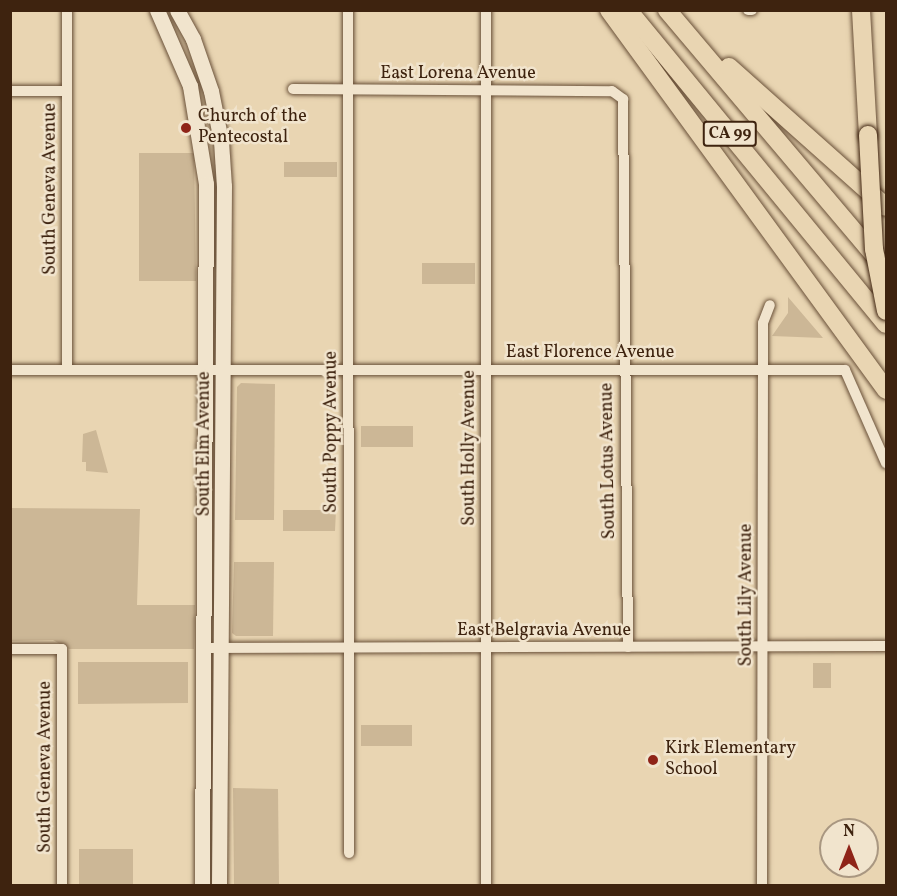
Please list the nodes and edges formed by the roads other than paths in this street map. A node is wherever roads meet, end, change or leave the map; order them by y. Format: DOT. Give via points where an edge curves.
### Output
graph roads {
  1 [pos="67,10"];
  2 [pos="157,10"];
  3 [pos="177,10"];
  4 [pos="348,10"];
  5 [pos="486,10"];
  6 [pos="609,10"];
  7 [pos="628,10"];
  8 [pos="669,10"];
  9 [pos="861,10"];
  10 [pos="293,89"];
  11 [pos="348,90"];
  12 [pos="486,90"];
  13 [pos="10,91"];
  14 [pos="67,91"];
  15 [pos="621,96"];
  16 [pos="886,207"];
  17 [pos="886,270"];
  18 [pos="770,305"];
  19 [pos="886,311"];
  20 [pos="886,324"];
  21 [pos="67,368"];
  22 [pos="10,370"];
  23 [pos="206,370"];
  24 [pos="225,370"];
  25 [pos="347,370"];
  26 [pos="486,370"];
  27 [pos="625,370"];
  28 [pos="763,370"];
  29 [pos="886,390"];
  30 [pos="886,463"];
  31 [pos="886,646"];
  32 [pos="486,647"];
  33 [pos="628,647"];
  34 [pos="764,647"];
  35 [pos="202,648"];
  36 [pos="223,648"];
  37 [pos="350,648"];
  38 [pos="10,649"];
  39 [pos="349,853"];
  40 [pos="62,885"];
  41 [pos="202,885"];
  42 [pos="219,885"];
  43 [pos="486,885"];
  44 [pos="762,885"];
  1 -- 14 [label="street, South Geneva Avenue"];
  2 -- 23 [label="main road, South Elm Avenue" via="190,86 200,130 206,184"];
  3 -- 24 [label="main road, South Elm Avenue" via="193,39 211,91 221,141"];
  4 -- 11 [label="street, South Poppy Avenue"];
  5 -- 12 [label="street, South Holly Avenue"];
  6 -- 29 [label="highway"];
  7 -- 20 [label="highway, CA 99"];
  8 -- 16 [label="highway"];
  8 -- 17 [label="highway, CA 99"];
  9 -- 19 [label="highway, bridge" via="871,221"];
  10 -- 11 [label="street, East Lorena Avenue"];
  11 -- 12 [label="street, East Lorena Avenue"];
  11 -- 25 [label="street, South Poppy Avenue"];
  12 -- 15 [label="street, East Lorena Avenue" via="612,91"];
  12 -- 26 [label="street, South Holly Avenue"];
  13 -- 14 [label="street"];
  14 -- 21 [label="street, South Geneva Avenue"];
  15 -- 27 [label="street, South Lotus Avenue" via="625,118"];
  18 -- 28 [label="street, South Lily Avenue" via="764,323"];
  21 -- 22 [label="street, East Florence Avenue"];
  21 -- 23 [label="street, East Florence Avenue"];
  23 -- 24 [label="street, East Florence Avenue"];
  23 -- 35 [label="main road, South Elm Avenue"];
  24 -- 25 [label="street, East Florence Avenue"];
  24 -- 36 [label="main road, South Elm Avenue"];
  25 -- 26 [label="street, East Florence Avenue"];
  25 -- 37 [label="street, South Poppy Avenue"];
  26 -- 27 [label="street, East Florence Avenue"];
  26 -- 32 [label="street, South Holly Avenue"];
  27 -- 28 [label="street, East Florence Avenue"];
  27 -- 33 [label="street, South Lotus Avenue"];
  28 -- 30 [label="street, East Florence Avenue" via="845,370"];
  28 -- 34 [label="street, South Lily Avenue"];
  31 -- 34 [label="street, East Belgravia Avenue"];
  32 -- 33 [label="street, East Belgravia Avenue"];
  32 -- 37 [label="street, East Belgravia Avenue"];
  32 -- 43 [label="street, South Holly Avenue"];
  33 -- 34 [label="street, East Belgravia Avenue"];
  34 -- 44 [label="street, South Lily Avenue"];
  35 -- 36 [label="street, East Belgravia Avenue"];
  35 -- 41 [label="main road, South Elm Avenue"];
  36 -- 37 [label="street, East Belgravia Avenue"];
  36 -- 42 [label="main road, South Elm Avenue"];
  37 -- 39 [label="street, South Poppy Avenue"];
  38 -- 40 [label="street, South Geneva Avenue" via="62,649"];
}
